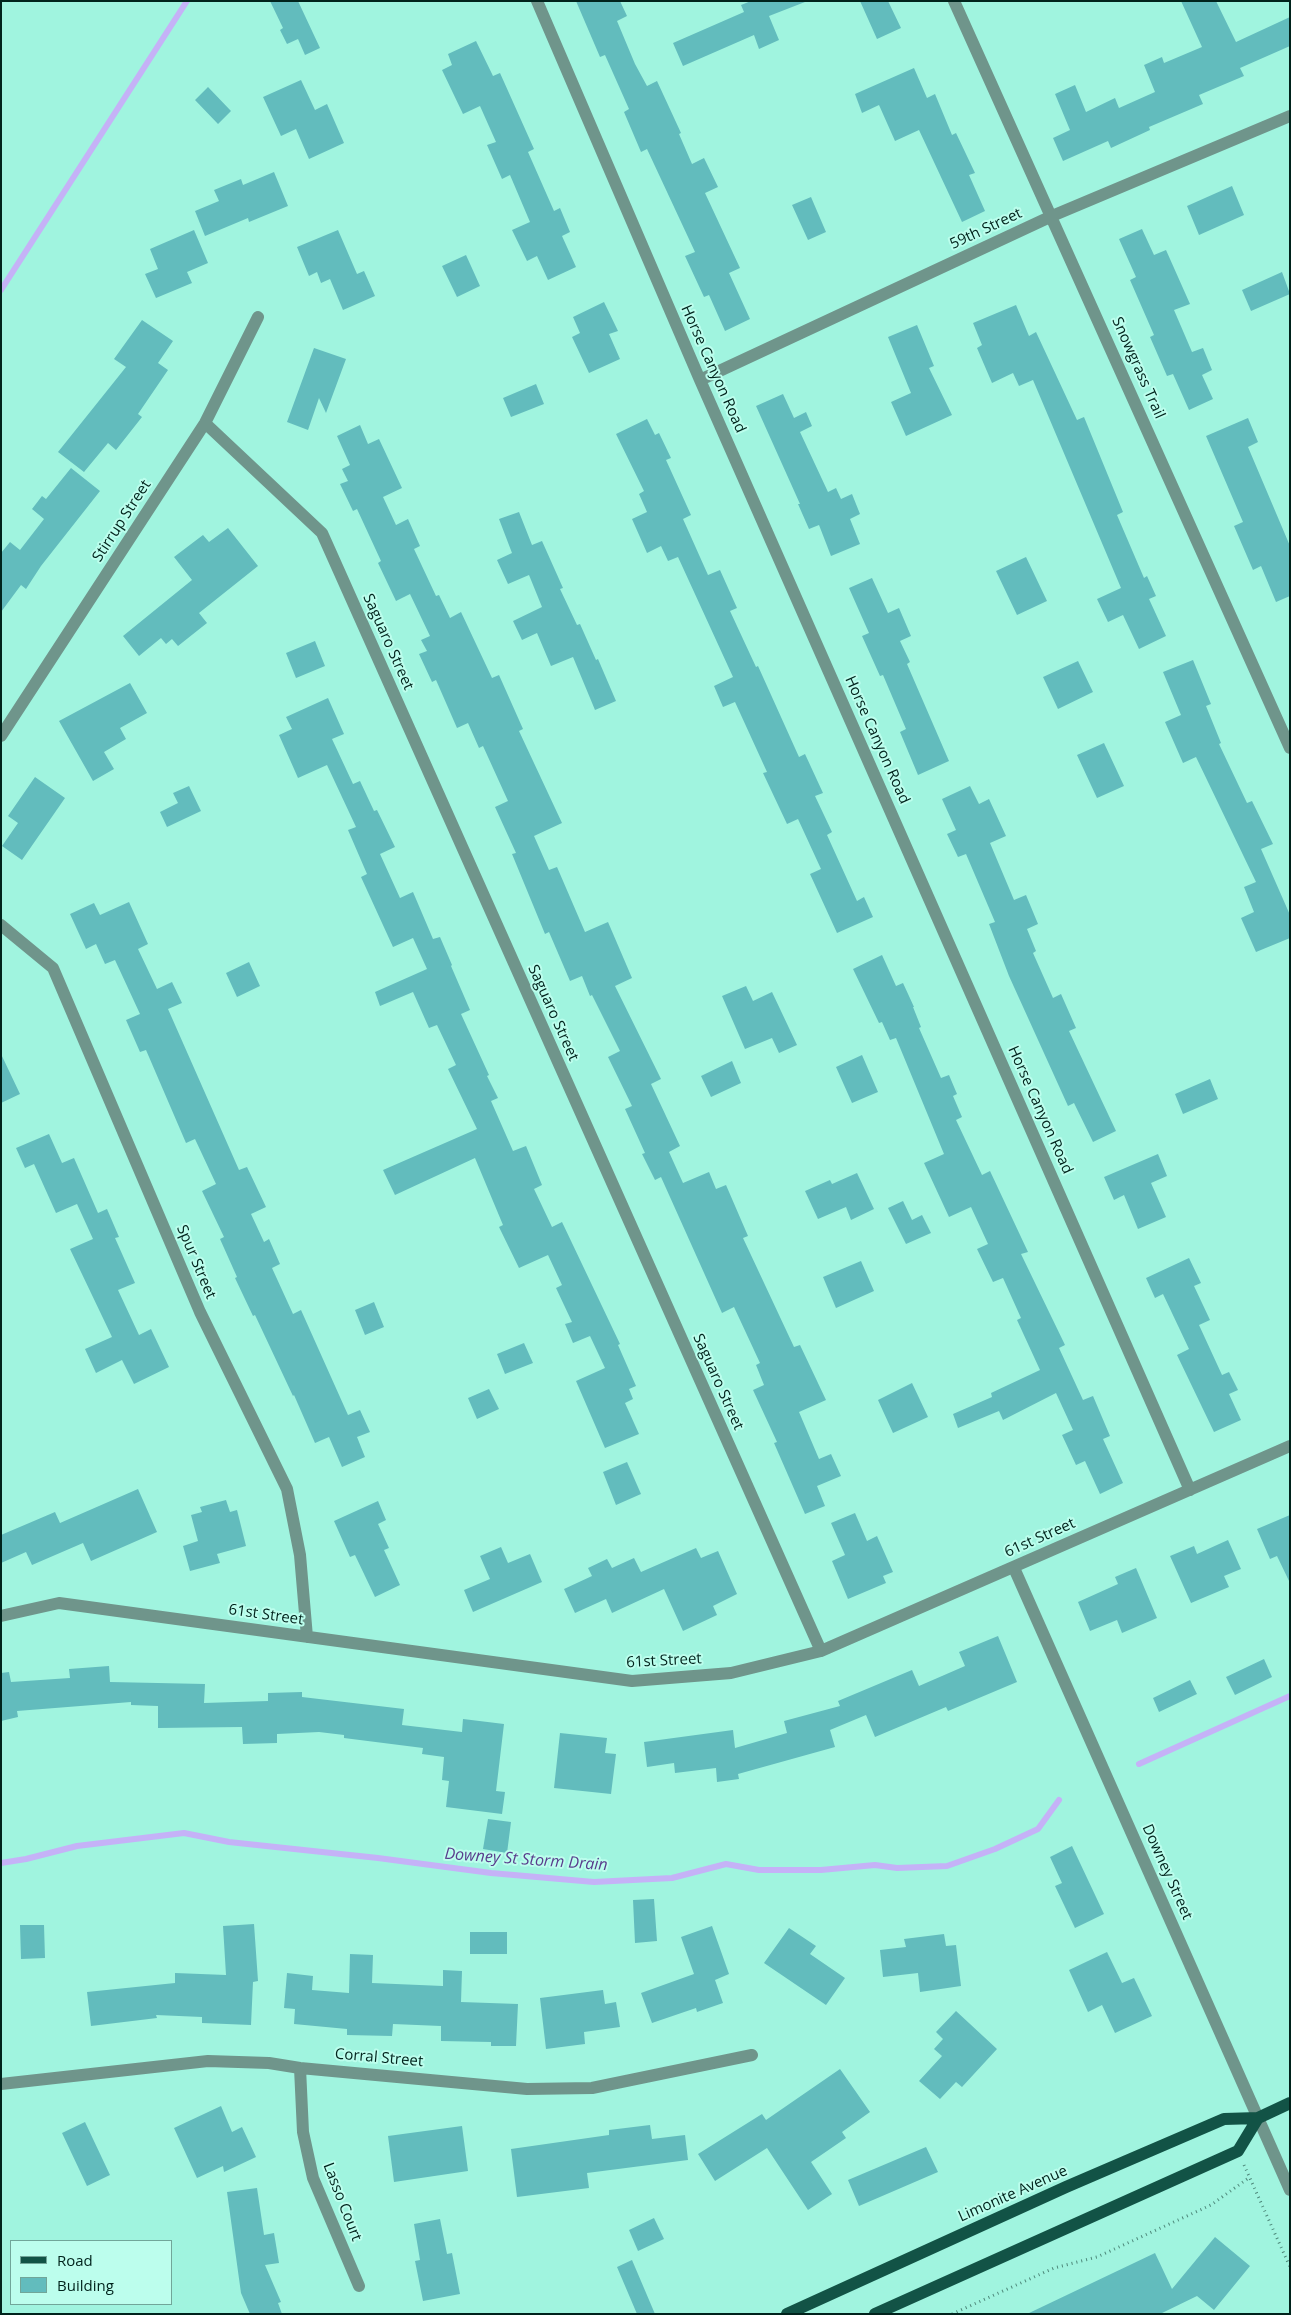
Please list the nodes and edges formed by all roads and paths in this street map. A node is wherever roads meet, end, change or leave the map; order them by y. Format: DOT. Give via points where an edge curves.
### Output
graph roads {
  1 [pos="537,1"];
  2 [pos="954,1"];
  3 [pos="1290,116"];
  4 [pos="1052,216"];
  5 [pos="258,317"];
  6 [pos="700,380"];
  7 [pos="205,423"];
  8 [pos="1,736"];
  9 [pos="1290,748"];
  10 [pos="1,925"];
  11 [pos="1290,1446"];
  12 [pos="1190,1490"];
  13 [pos="1014,1568"];
  14 [pos="1,1616"];
  15 [pos="307,1637"];
  16 [pos="821,1651"];
  17 [pos="752,2055"];
  18 [pos="300,2068"];
  19 [pos="1,2084"];
  20 [pos="1290,2103"];
  21 [pos="1258,2118"];
  22 [pos="1238,2151"];
  23 [pos="1250,2177"];
  24 [pos="1290,2190"];
  25 [pos="1290,2267"];
  26 [pos="359,2286"];
  27 [pos="787,2314"];
  28 [pos="875,2314"];
  29 [pos="952,2314"];
  1 -- 6 [label="street, Horse Canyon Road"];
  2 -- 4 [label="street, Snowgrass Trail"];
  3 -- 4 [label="street, 59th Street"];
  4 -- 6 [label="street, 59th Street"];
  4 -- 9 [label="street, Snowgrass Trail"];
  5 -- 7 [label="street, Stirrup Street"];
  6 -- 12 [label="street, Horse Canyon Road"];
  7 -- 8 [label="street, Stirrup Street"];
  7 -- 16 [label="street, Saguaro Street" via="322,533"];
  10 -- 15 [label="street, Spur Street" via="53,968 200,1312 288,1489 300,1555"];
  11 -- 12 [label="street, 61st Street"];
  12 -- 13 [label="street, 61st Street"];
  13 -- 16 [label="street, 61st Street"];
  13 -- 21 [label="street, Downey Street"];
  14 -- 15 [label="street, 61st Street" via="59,1603"];
  15 -- 16 [label="street, 61st Street" via="632,1681 731,1673"];
  17 -- 18 [label="street, Corral Street" via="592,2088 527,2089"];
  18 -- 19 [label="street, Corral Street" via="269,2063 208,2061"];
  18 -- 26 [label="street, Lasso Court" via="303,2132 313,2178"];
  20 -- 21 [label="main road, Limonite Avenue"];
  21 -- 22 [label="main road"];
  21 -- 24 [label="street, Downey Street"];
  21 -- 27 [label="main road, Limonite Avenue" via="1224,2119"];
  22 -- 23 [label="path"];
  22 -- 28 [label="main road"];
  23 -- 25 [label="path"];
  23 -- 29 [label="path" via="1211,2205 1097,2257 1054,2268"];
}
